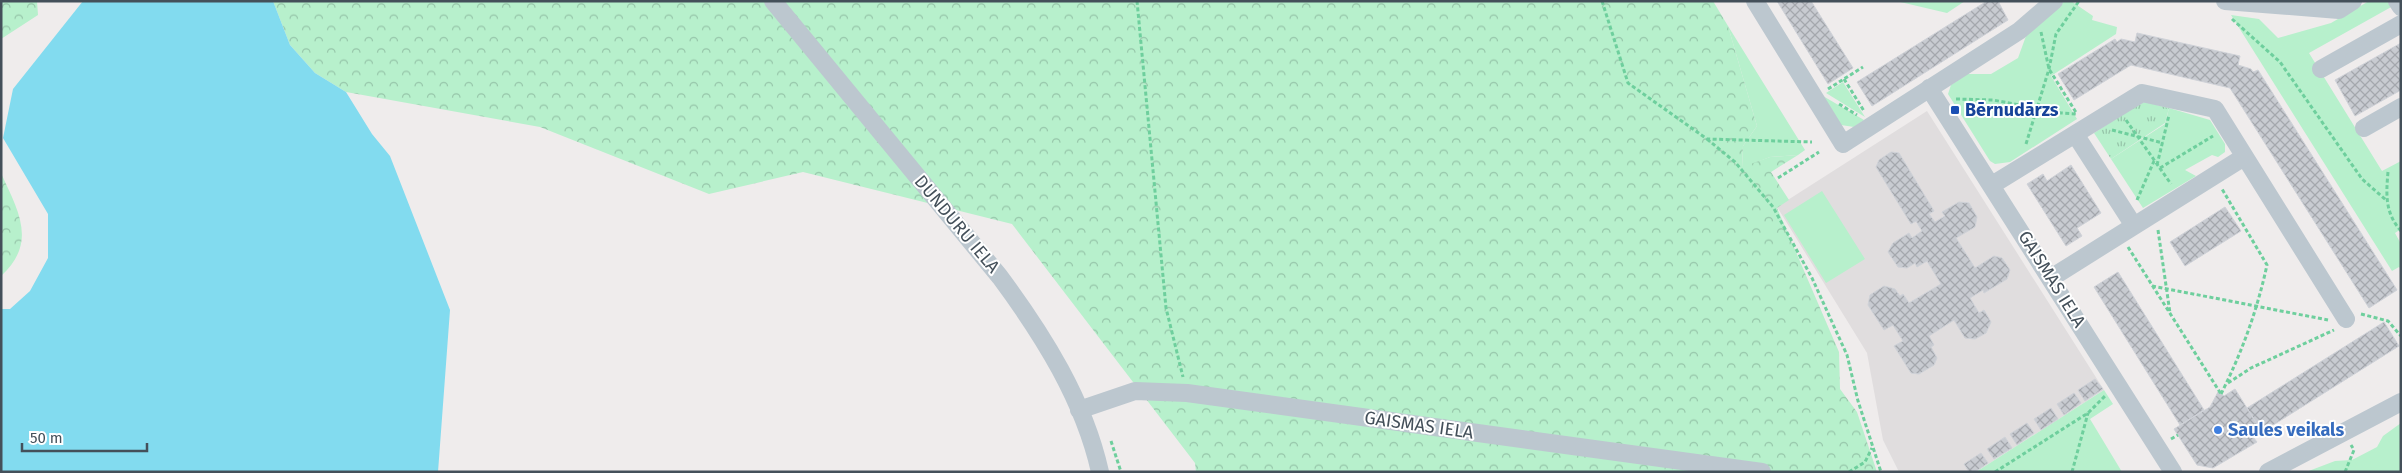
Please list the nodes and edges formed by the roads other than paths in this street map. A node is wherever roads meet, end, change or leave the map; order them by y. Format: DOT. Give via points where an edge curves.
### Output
graph roads {
  1 [pos="773,1"];
  2 [pos="1755,1"];
  3 [pos="2054,1"];
  4 [pos="2353,1"];
  5 [pos="2398,1"];
  6 [pos="2226,7"];
  7 [pos="2401,7"];
  8 [pos="2401,24"];
  9 [pos="2321,69"];
  10 [pos="1933,93"];
  11 [pos="2401,107"];
  12 [pos="2082,125"];
  13 [pos="2364,128"];
  14 [pos="2244,157"];
  15 [pos="1992,185"];
  16 [pos="2128,226"];
  17 [pos="2051,278"];
  18 [pos="2342,323"];
  19 [pos="2401,402"];
  20 [pos="1079,410"];
  21 [pos="1100,472"];
  22 [pos="1762,472"];
  23 [pos="2173,472"];
  24 [pos="2268,472"];
  1 -- 20 [label="street, DUNDURU IELA" via="1000,277 1034,323"];
  2 -- 10 [label="street" via="1818,96 1843,144 1873,124"];
  3 -- 10 [label="street" via="2019,31"];
  4 -- 6 [label="street" via="2338,10"];
  5 -- 7 [label="street"];
  8 -- 9 [label="street"];
  10 -- 15 [label="street, GAISMAS IELA"];
  11 -- 13 [label="street"];
  12 -- 14 [label="street" via="2142,93 2173,99 2215,109"];
  12 -- 15 [label="street"];
  12 -- 16 [label="street"];
  14 -- 16 [label="street"];
  14 -- 18 [label="street"];
  15 -- 17 [label="street, GAISMAS IELA"];
  16 -- 17 [label="street"];
  17 -- 23 [label="street, GAISMAS IELA"];
  19 -- 24 [label="street"];
  20 -- 21 [label="street, DUNDURU IELA"];
  20 -- 22 [label="street, GAISMAS IELA" via="1135,391 1187,393"];
}
